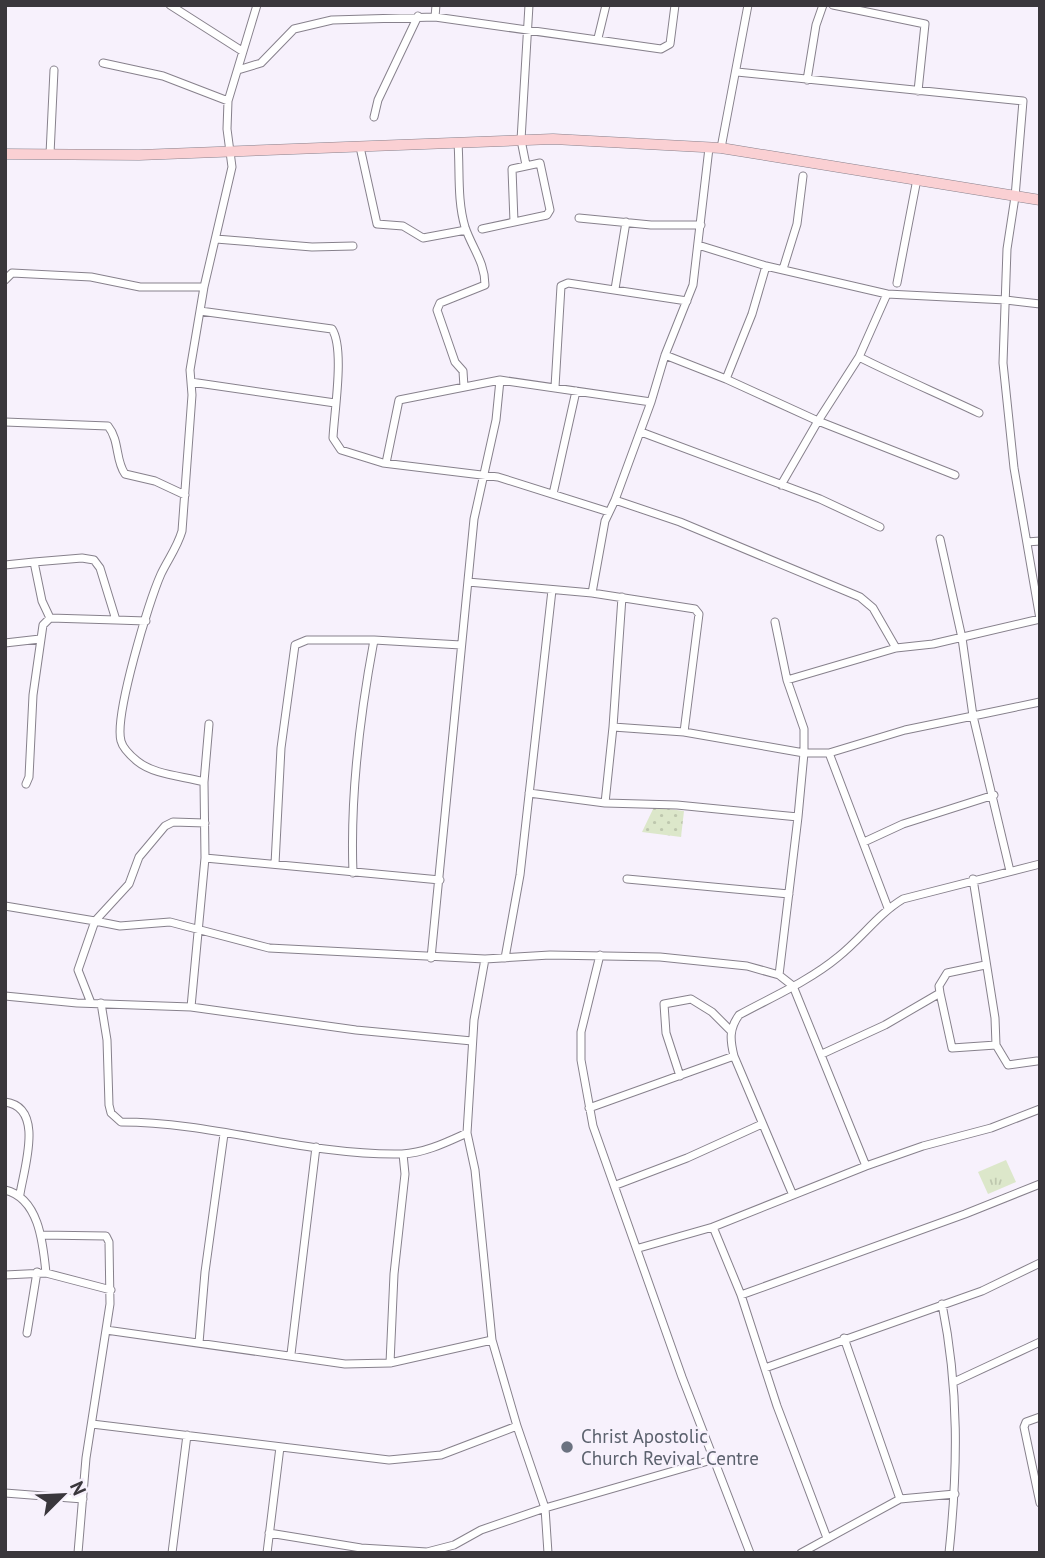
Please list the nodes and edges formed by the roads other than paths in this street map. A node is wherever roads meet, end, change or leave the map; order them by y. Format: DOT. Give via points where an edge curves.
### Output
graph roads {
  1 [pos="170,5"];
  2 [pos="257,5"];
  3 [pos="436,5"];
  4 [pos="529,5"];
  5 [pos="606,5"];
  6 [pos="675,5"];
  7 [pos="748,5"];
  8 [pos="823,5"];
  9 [pos="833,5"];
  10 [pos="418,16"];
  11 [pos="435,16"];
  12 [pos="527,29"];
  13 [pos="598,38"];
  14 [pos="242,51"];
  15 [pos="103,63"];
  16 [pos="54,70"];
  17 [pos="238,70"];
  18 [pos="737,72"];
  19 [pos="807,80"];
  20 [pos="918,91"];
  21 [pos="228,101"];
  22 [pos="374,117"];
  23 [pos="521,140"];
  24 [pos="458,143"];
  25 [pos="360,147"];
  26 [pos="709,148"];
  27 [pos="721,148"];
  28 [pos="229,151"];
  29 [pos="5,154"];
  30 [pos="50,154"];
  31 [pos="526,165"];
  32 [pos="803,176"];
  33 [pos="917,179"];
  34 [pos="1015,197"];
  35 [pos="1040,200"];
  36 [pos="579,218"];
  37 [pos="514,222"];
  38 [pos="626,222"];
  39 [pos="701,225"];
  40 [pos="482,229"];
  41 [pos="466,230"];
  42 [pos="216,239"];
  43 [pos="698,245"];
  44 [pos="353,246"];
  45 [pos="766,266"];
  46 [pos="783,269"];
  47 [pos="5,280"];
  48 [pos="897,284"];
  49 [pos="204,287"];
  50 [pos="615,289"];
  51 [pos="887,294"];
  52 [pos="1006,300"];
  53 [pos="687,302"];
  54 [pos="1040,304"];
  55 [pos="200,311"];
  56 [pos="664,355"];
  57 [pos="859,357"];
  58 [pos="726,379"];
  59 [pos="499,380"];
  60 [pos="191,382"];
  61 [pos="464,387"];
  62 [pos="555,387"];
  63 [pos="576,391"];
  64 [pos="651,402"];
  65 [pos="335,403"];
  66 [pos="979,413"];
  67 [pos="818,421"];
  68 [pos="5,422"];
  69 [pos="641,432"];
  70 [pos="386,463"];
  71 [pos="484,475"];
  72 [pos="956,475"];
  73 [pos="781,485"];
  74 [pos="185,495"];
  75 [pos="553,495"];
  76 [pos="615,500"];
  77 [pos="609,512"];
  78 [pos="880,527"];
  79 [pos="940,538"];
  80 [pos="1040,541"];
  81 [pos="1027,542"];
  82 [pos="34,562"];
  83 [pos="5,565"];
  84 [pos="468,582"];
  85 [pos="552,590"];
  86 [pos="592,593"];
  87 [pos="622,597"];
  88 [pos="50,618"];
  89 [pos="116,620"];
  90 [pos="146,621"];
  91 [pos="775,622"];
  92 [pos="962,638"];
  93 [pos="40,639"];
  94 [pos="374,640"];
  95 [pos="5,643"];
  96 [pos="461,645"];
  97 [pos="896,648"];
  98 [pos="787,680"];
  99 [pos="1040,702"];
  100 [pos="973,716"];
  101 [pos="209,724"];
  102 [pos="613,727"];
  103 [pos="684,732"];
  104 [pos="804,752"];
  105 [pos="829,753"];
  106 [pos="204,782"];
  107 [pos="26,784"];
  108 [pos="529,793"];
  109 [pos="994,794"];
  110 [pos="605,803"];
  111 [pos="798,817"];
  112 [pos="205,823"];
  113 [pos="863,842"];
  114 [pos="205,858"];
  115 [pos="275,864"];
  116 [pos="1040,864"];
  117 [pos="1010,871"];
  118 [pos="354,873"];
  119 [pos="627,879"];
  120 [pos="972,879"];
  121 [pos="440,880"];
  122 [pos="789,894"];
  123 [pos="5,906"];
  124 [pos="888,908"];
  125 [pos="95,921"];
  126 [pos="198,928"];
  127 [pos="600,955"];
  128 [pos="431,957"];
  129 [pos="505,958"];
  130 [pos="485,959"];
  131 [pos="985,965"];
  132 [pos="779,975"];
  133 [pos="793,986"];
  134 [pos="940,993"];
  135 [pos="5,996"];
  136 [pos="91,1003"];
  137 [pos="101,1003"];
  138 [pos="191,1007"];
  139 [pos="731,1031"];
  140 [pos="472,1041"];
  141 [pos="996,1045"];
  142 [pos="822,1054"];
  143 [pos="734,1056"];
  144 [pos="1038,1061"];
  145 [pos="680,1076"];
  146 [pos="5,1102"];
  147 [pos="589,1108"];
  148 [pos="1040,1109"];
  149 [pos="762,1124"];
  150 [pos="467,1133"];
  151 [pos="224,1134"];
  152 [pos="316,1147"];
  153 [pos="403,1154"];
  154 [pos="866,1166"];
  155 [pos="1040,1184"];
  156 [pos="616,1185"];
  157 [pos="5,1190"];
  158 [pos="792,1193"];
  159 [pos="20,1194"];
  160 [pos="713,1227"];
  161 [pos="41,1235"];
  162 [pos="639,1248"];
  163 [pos="1040,1263"];
  164 [pos="41,1273"];
  165 [pos="5,1275"];
  166 [pos="111,1290"];
  167 [pos="741,1295"];
  168 [pos="942,1304"];
  169 [pos="106,1330"];
  170 [pos="27,1333"];
  171 [pos="844,1338"];
  172 [pos="492,1340"];
  173 [pos="1040,1342"];
  174 [pos="199,1343"];
  175 [pos="291,1354"];
  176 [pos="390,1363"];
  177 [pos="765,1368"];
  178 [pos="954,1382"];
  179 [pos="1040,1418"];
  180 [pos="92,1424"];
  181 [pos="517,1426"];
  182 [pos="187,1434"];
  183 [pos="280,1447"];
  184 [pos="715,1459"];
  185 [pos="5,1493"];
  186 [pos="955,1494"];
  187 [pos="83,1499"];
  188 [pos="900,1499"];
  189 [pos="1040,1503"];
  190 [pos="545,1508"];
  191 [pos="269,1533"];
  192 [pos="827,1538"];
  193 [pos="453,1549"];
  194 [pos="361,1550"];
  195 [pos="78,1553"];
  196 [pos="172,1553"];
  197 [pos="267,1553"];
  198 [pos="548,1553"];
  199 [pos="750,1553"];
  200 [pos="801,1553"];
  201 [pos="949,1553"];
  1 -- 14 [label="street"];
  2 -- 14 [label="street"];
  3 -- 11 [label="street"];
  4 -- 12 [label="street"];
  5 -- 13 [label="street"];
  6 -- 13 [label="street" via="670,44 661,49"];
  7 -- 18 [label="street"];
  8 -- 19 [label="street"];
  9 -- 20 [label="street" via="925,24"];
  10 -- 11 [label="street"];
  10 -- 17 [label="street" via="306,24 294,29 261,63"];
  10 -- 22 [label="street"];
  11 -- 12 [label="street"];
  12 -- 13 [label="street"];
  12 -- 23 [label="street"];
  14 -- 17 [label="street"];
  15 -- 21 [label="street" via="163,76"];
  16 -- 30 [label="street"];
  17 -- 21 [label="street"];
  18 -- 19 [label="street"];
  18 -- 27 [label="street"];
  19 -- 20 [label="street"];
  20 -- 34 [label="street" via="1023,101"];
  21 -- 28 [label="street"];
  23 -- 24 [label="main road"];
  23 -- 26 [label="main road"];
  23 -- 31 [label="street"];
  24 -- 25 [label="main road"];
  24 -- 41 [label="street"];
  25 -- 28 [label="main road"];
  25 -- 41 [label="street" via="377,225 402,226 422,238"];
  26 -- 27 [label="main road"];
  26 -- 39 [label="street"];
  27 -- 33 [label="main road"];
  28 -- 30 [label="main road"];
  28 -- 42 [label="street" via="232,167"];
  29 -- 30 [label="main road"];
  31 -- 37 [label="street" via="513,167 511,172"];
  31 -- 37 [label="street" via="543,166 549,213"];
  32 -- 46 [label="street" via="797,223"];
  33 -- 34 [label="main road"];
  33 -- 48 [label="street"];
  34 -- 35 [label="main road"];
  34 -- 52 [label="street"];
  36 -- 38 [label="street"];
  37 -- 40 [label="street"];
  38 -- 39 [label="street"];
  38 -- 50 [label="street"];
  39 -- 43 [label="street"];
  41 -- 61 [label="street" via="480,255 485,285 440,303 437,310 455,362 463,371"];
  42 -- 44 [label="street"];
  42 -- 49 [label="street"];
  43 -- 45 [label="street"];
  43 -- 53 [label="street"];
  45 -- 46 [label="street"];
  45 -- 58 [label="street"];
  46 -- 51 [label="street"];
  47 -- 49 [label="street" via="12,272 91,277 140,287"];
  49 -- 55 [label="street"];
  50 -- 53 [label="street"];
  50 -- 62 [label="street" via="561,286"];
  51 -- 52 [label="street"];
  51 -- 57 [label="street"];
  52 -- 54 [label="street"];
  52 -- 81 [label="street" via="1003,363"];
  53 -- 56 [label="street"];
  55 -- 60 [label="street"];
  55 -- 65 [label="street" via="332,330 338,354"];
  56 -- 58 [label="street"];
  56 -- 64 [label="street"];
  57 -- 66 [label="street"];
  57 -- 67 [label="street"];
  58 -- 67 [label="street"];
  59 -- 61 [label="street"];
  59 -- 62 [label="street"];
  59 -- 71 [label="street"];
  60 -- 65 [label="street"];
  60 -- 74 [label="street"];
  61 -- 70 [label="street" via="399,400"];
  62 -- 63 [label="street"];
  63 -- 64 [label="street"];
  63 -- 75 [label="street"];
  64 -- 69 [label="street"];
  65 -- 70 [label="street" via="336,447"];
  67 -- 72 [label="street"];
  67 -- 73 [label="street"];
  68 -- 74 [label="street" via="108,426 125,474"];
  69 -- 73 [label="street"];
  69 -- 76 [label="street"];
  70 -- 71 [label="street"];
  71 -- 75 [label="street"];
  71 -- 84 [label="street"];
  73 -- 78 [label="street"];
  74 -- 90 [label="street" via="177,551 161,574"];
  75 -- 77 [label="street"];
  76 -- 77 [label="street"];
  76 -- 97 [label="street" via="860,597 873,608"];
  77 -- 86 [label="street"];
  79 -- 92 [label="street"];
  80 -- 81 [label="street"];
  81 -- 92 [label="street" via="1040,619"];
  82 -- 83 [label="street"];
  82 -- 88 [label="street"];
  82 -- 89 [label="street" via="94,560"];
  84 -- 85 [label="street"];
  84 -- 96 [label="street"];
  85 -- 86 [label="street"];
  85 -- 108 [label="street"];
  86 -- 87 [label="street"];
  87 -- 102 [label="street"];
  87 -- 103 [label="street" via="691,608 699,614"];
  88 -- 89 [label="street"];
  88 -- 93 [label="street"];
  89 -- 90 [label="street"];
  90 -- 106 [label="street" via="133,659 120,722 121,740 149,769"];
  91 -- 98 [label="street"];
  92 -- 97 [label="street"];
  92 -- 100 [label="street"];
  93 -- 95 [label="street"];
  93 -- 107 [label="street"];
  94 -- 96 [label="street"];
  94 -- 115 [label="street" via="307,640 295,645 281,748"];
  94 -- 118 [label="street" via="354,803"];
  96 -- 121 [label="street"];
  97 -- 98 [label="street"];
  98 -- 104 [label="street" via="804,729"];
  99 -- 100 [label="street"];
  100 -- 105 [label="street"];
  100 -- 109 [label="street"];
  101 -- 106 [label="street"];
  102 -- 103 [label="street"];
  102 -- 110 [label="street"];
  103 -- 104 [label="street"];
  104 -- 105 [label="street"];
  104 -- 111 [label="street"];
  105 -- 113 [label="street"];
  106 -- 112 [label="street"];
  108 -- 110 [label="street"];
  108 -- 129 [label="street"];
  109 -- 113 [label="street"];
  109 -- 117 [label="street"];
  110 -- 111 [label="street"];
  111 -- 122 [label="street"];
  112 -- 114 [label="street"];
  112 -- 125 [label="street" via="165,826 139,857 129,884"];
  113 -- 124 [label="street"];
  114 -- 115 [label="street"];
  114 -- 126 [label="street"];
  115 -- 118 [label="street"];
  116 -- 117 [label="street"];
  117 -- 120 [label="street"];
  118 -- 121 [label="street"];
  119 -- 122 [label="street"];
  120 -- 124 [label="street" via="903,899"];
  120 -- 131 [label="street"];
  121 -- 128 [label="street"];
  122 -- 132 [label="street"];
  123 -- 125 [label="street"];
  124 -- 133 [label="street" via="839,957"];
  125 -- 126 [label="street" via="120,926 170,922"];
  125 -- 136 [label="street" via="78,970"];
  126 -- 128 [label="street" via="269,948"];
  126 -- 138 [label="street"];
  127 -- 129 [label="street"];
  127 -- 132 [label="street" via="747,966"];
  127 -- 147 [label="street" via="581,1032"];
  128 -- 130 [label="street"];
  129 -- 130 [label="street"];
  130 -- 140 [label="street"];
  131 -- 134 [label="street" via="947,973"];
  131 -- 141 [label="street"];
  132 -- 133 [label="street"];
  133 -- 139 [label="street" via="739,1015"];
  133 -- 142 [label="street"];
  134 -- 141 [label="street" via="952,1048"];
  134 -- 142 [label="street"];
  135 -- 136 [label="street"];
  136 -- 137 [label="street"];
  137 -- 138 [label="street"];
  137 -- 151 [label="street" via="114,1118"];
  138 -- 140 [label="street"];
  139 -- 143 [label="street"];
  139 -- 145 [label="street" via="691,999 664,1004 666,1033"];
  140 -- 150 [label="street"];
  141 -- 144 [label="street" via="1008,1065"];
  142 -- 154 [label="street"];
  143 -- 145 [label="street"];
  143 -- 149 [label="street"];
  145 -- 147 [label="street"];
  146 -- 159 [label="street" via="19,1107 28,1119"];
  147 -- 156 [label="street"];
  148 -- 154 [label="street"];
  149 -- 156 [label="street"];
  149 -- 158 [label="street"];
  150 -- 153 [label="street" via="443,1145"];
  150 -- 172 [label="street" via="475,1170"];
  151 -- 152 [label="street"];
  151 -- 174 [label="street"];
  152 -- 153 [label="street"];
  152 -- 175 [label="street"];
  153 -- 176 [label="street"];
  154 -- 158 [label="street"];
  155 -- 167 [label="street"];
  156 -- 162 [label="street"];
  157 -- 159 [label="street"];
  158 -- 160 [label="street"];
  159 -- 161 [label="street"];
  160 -- 162 [label="street"];
  160 -- 167 [label="street"];
  161 -- 164 [label="street"];
  161 -- 166 [label="street" via="106,1236"];
  162 -- 184 [label="street"];
  163 -- 168 [label="street"];
  164 -- 165 [label="street"];
  164 -- 166 [label="street"];
  164 -- 170 [label="street"];
  166 -- 169 [label="street"];
  167 -- 177 [label="street"];
  168 -- 171 [label="street"];
  168 -- 178 [label="street"];
  169 -- 174 [label="street"];
  169 -- 180 [label="street"];
  171 -- 177 [label="street"];
  171 -- 188 [label="street"];
  172 -- 176 [label="street"];
  172 -- 181 [label="street"];
  173 -- 178 [label="street"];
  174 -- 175 [label="street"];
  175 -- 176 [label="street" via="345,1364"];
  177 -- 192 [label="street"];
  178 -- 186 [label="street" via="958,1435"];
  179 -- 189 [label="street" via="1024,1427"];
  180 -- 182 [label="street"];
  180 -- 187 [label="street"];
  181 -- 183 [label="street" via="441,1455 420,1458 389,1460"];
  181 -- 190 [label="street"];
  182 -- 183 [label="street"];
  182 -- 196 [label="street"];
  183 -- 191 [label="street"];
  184 -- 190 [label="street"];
  184 -- 199 [label="street"];
  185 -- 187 [label="street"];
  186 -- 188 [label="street"];
  186 -- 201 [label="street"];
  187 -- 195 [label="street"];
  188 -- 192 [label="street"];
  190 -- 193 [label="street" via="481,1530"];
  190 -- 198 [label="street"];
  191 -- 194 [label="street"];
  191 -- 197 [label="street"];
  192 -- 200 [label="street"];
  193 -- 194 [label="street"];
}
